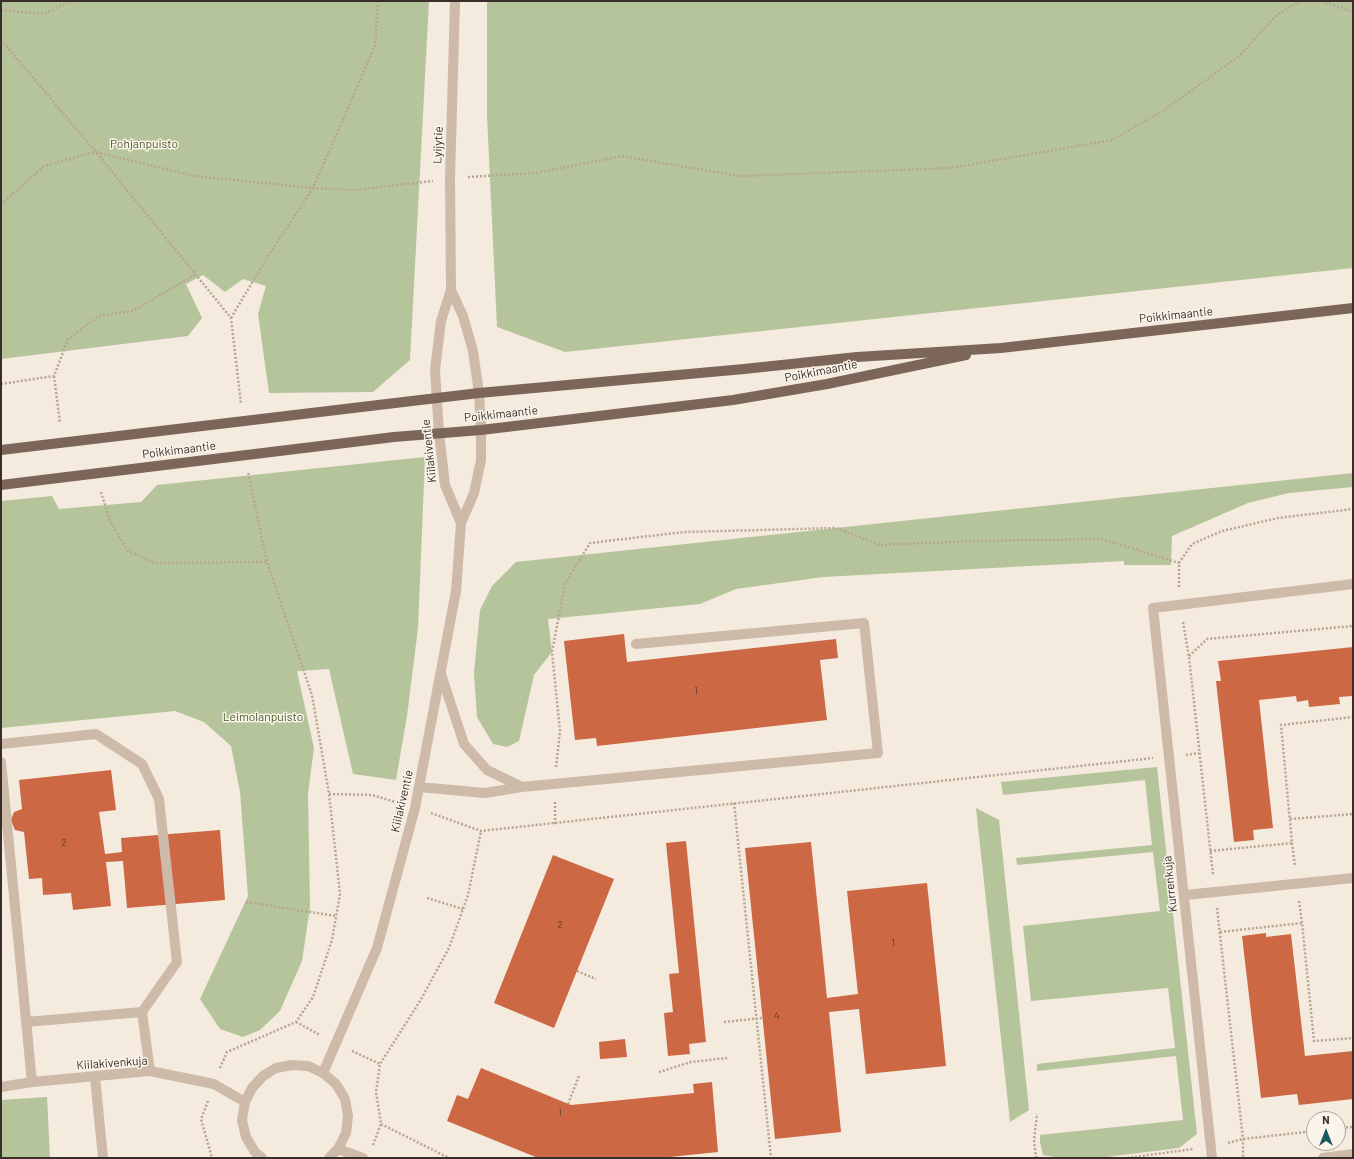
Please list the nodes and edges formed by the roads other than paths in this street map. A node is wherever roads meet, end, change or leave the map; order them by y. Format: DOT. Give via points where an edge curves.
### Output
graph roads {
  1 [pos="455,1"];
  2 [pos="451,290"];
  3 [pos="1353,308"];
  4 [pos="1001,348"];
  5 [pos="479,393"];
  6 [pos="437,398"];
  7 [pos="481,430"];
  8 [pos="439,433"];
  9 [pos="1,450"];
  10 [pos="1,485"];
  11 [pos="461,523"];
  12 [pos="1353,584"];
  13 [pos="636,644"];
  14 [pos="441,674"];
  15 [pos="1,744"];
  16 [pos="1,762"];
  17 [pos="419,787"];
  18 [pos="522,787"];
  19 [pos="1353,878"];
  20 [pos="1185,896"];
  21 [pos="142,1012"];
  22 [pos="26,1022"];
  23 [pos="150,1072"];
  24 [pos="322,1073"];
  25 [pos="95,1077"];
  26 [pos="32,1082"];
  27 [pos="1,1087"];
  28 [pos="245,1102"];
  29 [pos="338,1148"];
  30 [pos="1353,1154"];
  31 [pos="367,1155"];
  32 [pos="103,1158"];
  33 [pos="262,1158"];
  34 [pos="329,1158"];
  35 [pos="1212,1158"];
  36 [pos="1323,1158"];
  1 -- 2 [label="street, Lyijytie" via="450,178"];
  2 -- 5 [label="street, Lyijytie" via="463,316 474,351"];
  2 -- 6 [label="street, Lyijytie" via="441,321 435,370"];
  3 -- 4 [label="main road, Poikkimaantie"];
  4 -- 5 [label="main road, Poikkimaantie" via="857,356"];
  4 -- 7 [label="main road, Poikkimaantie" via="827,384 733,400"];
  5 -- 6 [label="main road, Poikkimaantie"];
  5 -- 7 [label="street, Lyijytie"];
  6 -- 8 [label="street, Kiilakiventie"];
  6 -- 9 [label="main road, Poikkimaantie"];
  7 -- 8 [label="main road, Poikkimaantie"];
  7 -- 11 [label="street, Kiilakiventie" via="481,460 474,493"];
  8 -- 10 [label="main road, Poikkimaantie"];
  8 -- 11 [label="street, Kiilakiventie" via="445,486"];
  11 -- 14 [label="street, Kiilakiventie" via="456,591"];
  12 -- 20 [label="street, Kurrenkuja" via="1154,608"];
  13 -- 18 [label="street" via="864,623 878,753"];
  14 -- 17 [label="street, Kiilakiventie"];
  14 -- 18 [label="street" via="464,744 487,770"];
  15 -- 21 [label="street" via="96,734 142,764 159,799 177,962"];
  16 -- 22 [label="street"];
  17 -- 18 [label="street" via="485,793"];
  17 -- 24 [label="street, Kiilakiventie" via="377,948"];
  19 -- 20 [label="street"];
  20 -- 35 [label="street, Kurrenkuja"];
  21 -- 22 [label="street"];
  21 -- 23 [label="street"];
  22 -- 26 [label="street"];
  23 -- 25 [label="street, Kiilakivenkuja"];
  23 -- 28 [label="street, Kiilakivenkuja" via="214,1084"];
  24 -- 28 [label="street" via="308,1066 276,1068 263,1076 252,1088"];
  24 -- 29 [label="street" via="336,1084 344,1099 348,1116 346,1133"];
  25 -- 26 [label="street, Kiilakivenkuja"];
  25 -- 32 [label="street"];
  26 -- 27 [label="street, Kiilakivenkuja"];
  28 -- 33 [label="street" via="242,1120 246,1137"];
  29 -- 31 [label="street"];
  29 -- 34 [label="street"];
  30 -- 36 [label="street"];
}
